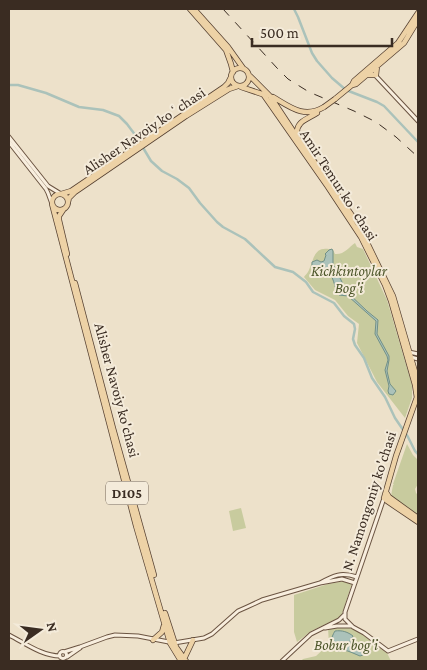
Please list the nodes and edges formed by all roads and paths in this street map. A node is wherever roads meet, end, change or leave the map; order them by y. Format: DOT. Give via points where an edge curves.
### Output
graph roads {
  1 [pos="190,9"];
  2 [pos="194,9"];
  3 [pos="418,13"];
  4 [pos="418,20"];
  5 [pos="377,66"];
  6 [pos="243,68"];
  7 [pos="368,72"];
  8 [pos="232,74"];
  9 [pos="376,75"];
  10 [pos="250,76"];
  11 [pos="240,86"];
  12 [pos="263,94"];
  13 [pos="270,96"];
  14 [pos="324,107"];
  15 [pos="418,121"];
  16 [pos="9,137"];
  17 [pos="297,137"];
  18 [pos="9,142"];
  19 [pos="141,145"];
  20 [pos="330,186"];
  21 [pos="61,194"];
  22 [pos="68,202"];
  23 [pos="52,204"];
  24 [pos="63,210"];
  25 [pos="409,354"];
  26 [pos="418,354"];
  27 [pos="418,359"];
  28 [pos="418,382"];
  29 [pos="418,396"];
  30 [pos="386,499"];
  31 [pos="418,518"];
  32 [pos="418,522"];
  33 [pos="357,577"];
  34 [pos="320,583"];
  35 [pos="355,583"];
  36 [pos="346,612"];
  37 [pos="165,623"];
  38 [pos="337,624"];
  39 [pos="353,627"];
  40 [pos="9,635"];
  41 [pos="418,639"];
  42 [pos="153,640"];
  43 [pos="193,640"];
  44 [pos="172,643"];
  45 [pos="80,647"];
  46 [pos="62,653"];
  47 [pos="184,660"];
  48 [pos="282,661"];
  1 -- 8 [label="main road" via="226,50"];
  2 -- 6 [label="main road, Amir Temur koʻchasi"];
  3 -- 7 [label="main road" via="398,43"];
  4 -- 5 [label="main road" via="404,43"];
  5 -- 7 [label="main road"];
  5 -- 9 [label="main road"];
  6 -- 8 [label="main road" via="237,68"];
  6 -- 10 [label="main road, Amir Temur koʻchasi"];
  7 -- 9 [label="main road"];
  7 -- 14 [label="main road, bridge"];
  8 -- 11 [label="main road" via="233,84"];
  8 -- 19 [label="main road" via="224,87"];
  9 -- 15 [label="main road"];
  10 -- 11 [label="main road" via="247,84"];
  10 -- 13 [label="main road, Amir Temur koʻchasi"];
  11 -- 12 [label="main road"];
  11 -- 19 [label="main road, Alisher Navoiy koʻchasi" via="226,91"];
  12 -- 13 [label="main road"];
  12 -- 20 [label="main road, Amir Temur koʻchasi"];
  13 -- 14 [label="main road" via="302,112 314,112"];
  13 -- 17 [label="main road, Amir Temur koʻchasi"];
  14 -- 17 [label="main road" via="300,123"];
  16 -- 21 [label="main road" via="48,186"];
  17 -- 20 [label="main road, Amir Temur koʻchasi"];
  18 -- 23 [label="main road" via="46,189"];
  19 -- 21 [label="main road" via="71,191"];
  19 -- 22 [label="main road, Alisher Navoiy koʻchasi" via="75,192"];
  20 -- 25 [label="main road, Amir Temur koʻchasi" via="386,284"];
  21 -- 22 [label="main road"];
  21 -- 23 [label="main road" via="54,197"];
  22 -- 24 [label="main road"];
  23 -- 24 [label="main road" via="56,210"];
  23 -- 37 [label="main road, Alisher Navoiy ko'chasi / D105" via="131,508"];
  24 -- 44 [label="main road, Alisher Navoiy ko'chasi / D105" via="59,220 68,256"];
  25 -- 26 [label="main road"];
  25 -- 27 [label="main road"];
  25 -- 28 [label="main road, Amir Temur koʻchasi"];
  25 -- 29 [label="main road, Amir Temur koʻchasi"];
  29 -- 30 [label="main road, N. Namongoniy ko'chasi"];
  30 -- 31 [label="main road"];
  30 -- 32 [label="main road"];
  30 -- 33 [label="main road, N. Namongoniy ko'chasi"];
  33 -- 34 [label="main road" via="339,574"];
  33 -- 35 [label="main road, N. Namongoniy ko'chasi"];
  34 -- 35 [label="main road" via="342,579"];
  34 -- 43 [label="main road" via="262,600 238,612 212,634"];
  35 -- 36 [label="main road, N. Namongoniy ko'chasi"];
  36 -- 38 [label="main road"];
  36 -- 39 [label="main road" via="345,619"];
  37 -- 42 [label="main road" via="162,632"];
  37 -- 44 [label="main road, Alisher Navoiy ko'chasi / D105"];
  38 -- 39 [label="main road"];
  38 -- 48 [label="main road" via="311,634"];
  39 -- 41 [label="main road" via="388,651"];
  40 -- 46 [label="main road" via="43,652 55,656"];
  42 -- 44 [label="main road"];
  42 -- 45 [label="main road" via="115,635"];
  43 -- 44 [label="main road"];
  43 -- 47 [label="main road"];
  44 -- 47 [label="main road, Alisher Navoiy ko'chasi / D105"];
  45 -- 46 [label="main road"];
  45 -- 46 [label="main road" via="63,659"];
}
